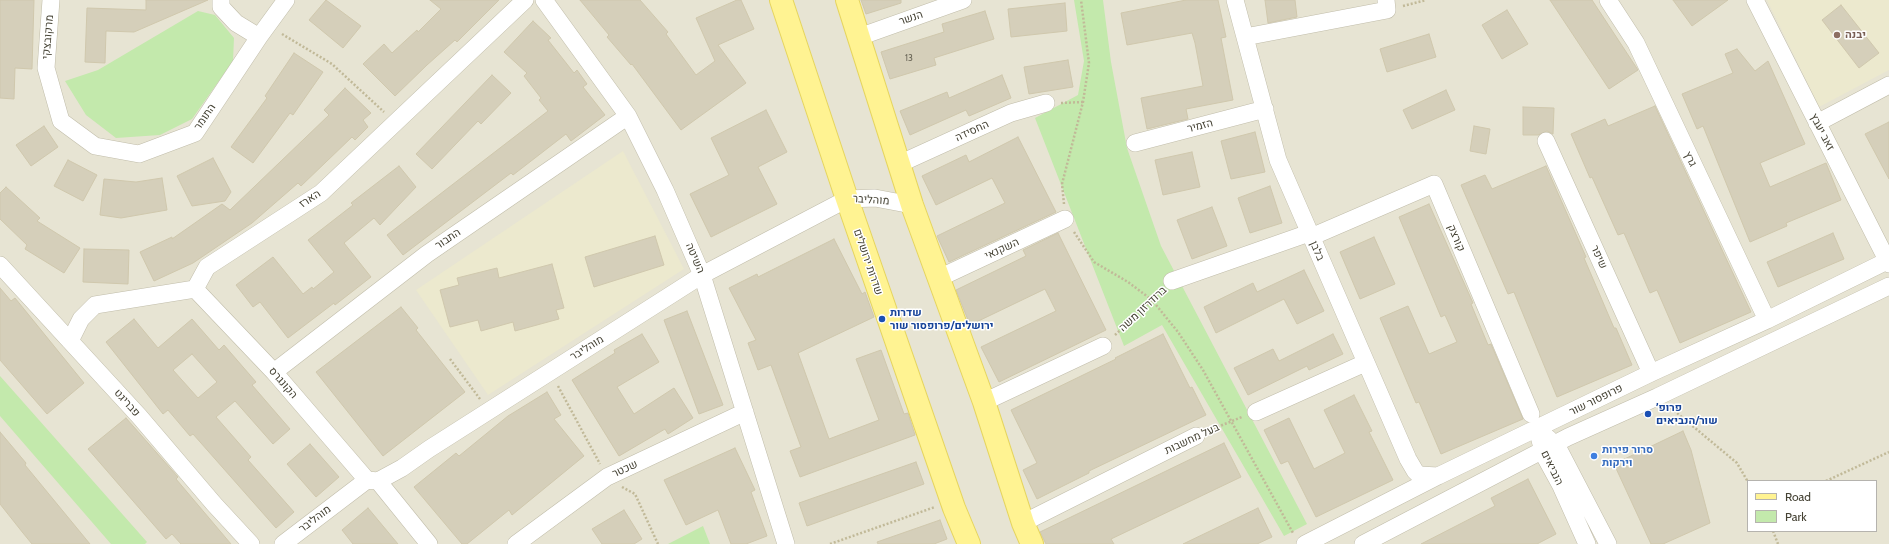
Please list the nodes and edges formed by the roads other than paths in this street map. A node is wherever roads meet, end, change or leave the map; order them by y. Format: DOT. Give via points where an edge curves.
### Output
graph roads {
  1 [pos="51,0"];
  2 [pos="221,0"];
  3 [pos="286,0"];
  4 [pos="525,0"];
  5 [pos="544,0"];
  6 [pos="781,0"];
  7 [pos="847,0"];
  8 [pos="963,0"];
  9 [pos="1235,0"];
  10 [pos="1608,0"];
  11 [pos="1755,0"];
  12 [pos="1386,5"];
  13 [pos="263,31"];
  14 [pos="859,37"];
  15 [pos="1245,37"];
  16 [pos="1889,85"];
  17 [pos="1046,103"];
  18 [pos="1264,109"];
  19 [pos="628,116"];
  20 [pos="61,121"];
  21 [pos="1817,123"];
  22 [pos="1546,141"];
  23 [pos="1135,143"];
  24 [pos="899,164"];
  25 [pos="846,199"];
  26 [pos="912,204"];
  27 [pos="1066,219"];
  28 [pos="1310,235"];
  29 [pos="1888,262"];
  30 [pos="0,265"];
  31 [pos="702,275"];
  32 [pos="939,278"];
  33 [pos="1172,282"];
  34 [pos="1889,286"];
  35 [pos="195,289"];
  36 [pos="1767,320"];
  37 [pos="70,341"];
  38 [pos="1103,346"];
  39 [pos="1365,363"];
  40 [pos="274,372"];
  41 [pos="1651,373"];
  42 [pos="984,402"];
  43 [pos="745,412"];
  44 [pos="1256,412"];
  45 [pos="1534,421"];
  46 [pos="1196,436"];
  47 [pos="1555,444"];
  48 [pos="1438,476"];
  49 [pos="372,480"];
  50 [pos="1023,523"];
  51 [pos="1300,541"];
  52 [pos="251,544"];
  53 [pos="283,544"];
  54 [pos="429,544"];
  55 [pos="516,544"];
  56 [pos="786,544"];
  57 [pos="969,544"];
  58 [pos="1032,544"];
  59 [pos="1363,544"];
  60 [pos="1587,544"];
  61 [pos="1608,544"];
  1 -- 20 [label="street, מרקובצקי" via="46,68"];
  2 -- 13 [label="street" via="221,8 236,23"];
  3 -- 13 [label="street, התומר"];
  4 -- 35 [label="street, הארז" via="321,193 207,267"];
  5 -- 19 [label="street, השיטה"];
  6 -- 25 [label="main road, שדרות ירושלים"];
  7 -- 14 [label="main road"];
  8 -- 14 [label="street, הנשר"];
  9 -- 15 [label="street, בלבן"];
  10 -- 36 [label="street, גרץ" via="1636,42"];
  11 -- 21 [label="street, זאב יעבץ"];
  12 -- 15 [label="street"];
  13 -- 20 [label="street, התומר" via="195,133 139,154 95,146"];
  14 -- 24 [label="main road"];
  15 -- 18 [label="street, בלבן"];
  16 -- 21 [label="street"];
  17 -- 24 [label="street, החסידה" via="1011,112"];
  18 -- 23 [label="street, הזמיר"];
  18 -- 28 [label="street, בלבן" via="1278,160"];
  19 -- 31 [label="street, השיטה" via="665,190"];
  19 -- 40 [label="street, התבור" via="427,254"];
  21 -- 29 [label="street, זאב יעבץ"];
  22 -- 41 [label="street, שיפר"];
  24 -- 26 [label="main road"];
  25 -- 26 [label="street, מוהליבר" via="875,198"];
  25 -- 31 [label="street, מוהליבר"];
  25 -- 57 [label="main road, שדרות ירושלים" via="954,508"];
  26 -- 32 [label="main road"];
  27 -- 32 [label="street, השקנאי"];
  28 -- 33 [label="street, ברודרזון משה"];
  28 -- 39 [label="street, בלבן"];
  28 -- 45 [label="street, קורצק" via="1434,184"];
  29 -- 36 [label="street, פרופסור שור"];
  30 -- 37 [label="street, פבריגט"];
  31 -- 43 [label="street, השיטה"];
  31 -- 49 [label="street, מוהליבר" via="402,468"];
  32 -- 42 [label="main road"];
  34 -- 47 [label="street, פרופסור שור"];
  35 -- 37 [label="street" via="96,305 81,319"];
  35 -- 40 [label="street, הקונגרס"];
  36 -- 41 [label="street, פרופסור שור"];
  37 -- 52 [label="street, פבריגט"];
  38 -- 42 [label="street"];
  39 -- 44 [label="street"];
  39 -- 48 [label="street, בלבן" via="1414,471 1425,476"];
  40 -- 49 [label="street, הקונגרס"];
  41 -- 45 [label="street, פרופסור שור"];
  42 -- 50 [label="main road"];
  43 -- 55 [label="street, שכטר" via="607,477"];
  43 -- 56 [label="street, השיטה"];
  45 -- 47 [label="street, הנביאים"];
  45 -- 48 [label="street, פרופסור שור"];
  46 -- 50 [label="street, בעל מחשבות"];
  47 -- 59 [label="street, פרופסור שור"];
  47 -- 60 [label="street, הנביאים"];
  47 -- 61 [label="street, הנביאים"];
  48 -- 51 [label="street, פרופסור שור"];
  49 -- 53 [label="street, מוהליבר"];
  49 -- 54 [label="street, הקונגרס"];
  50 -- 58 [label="main road"];
}
